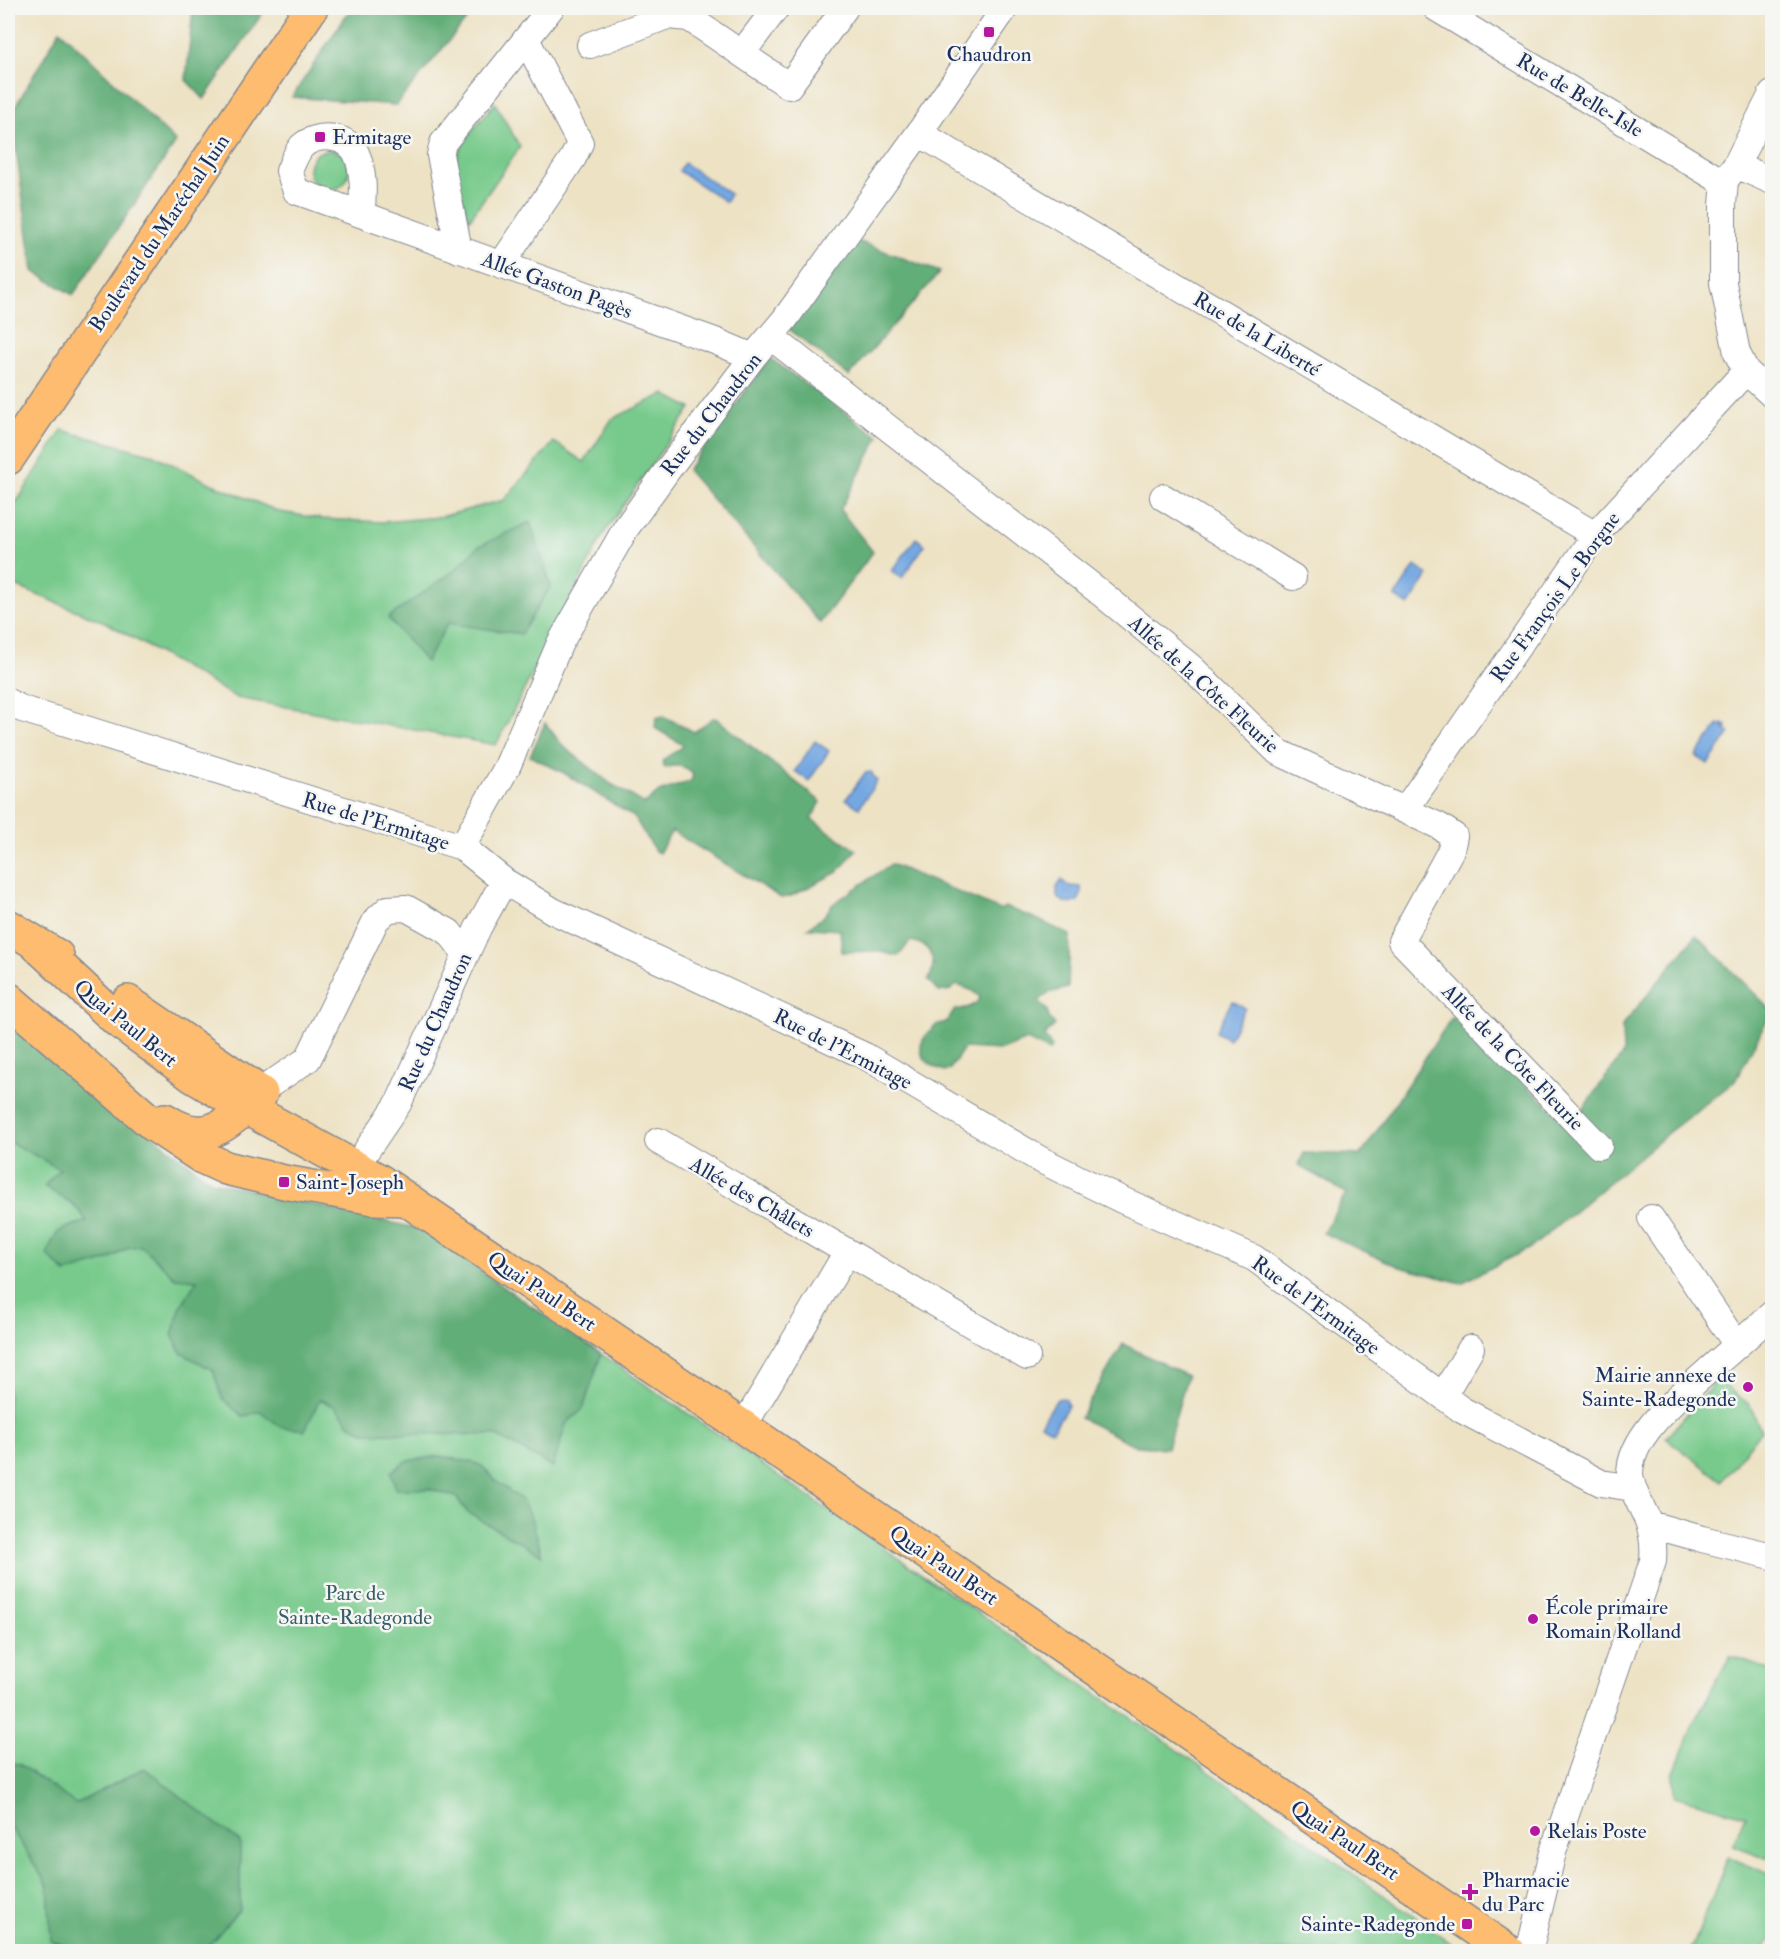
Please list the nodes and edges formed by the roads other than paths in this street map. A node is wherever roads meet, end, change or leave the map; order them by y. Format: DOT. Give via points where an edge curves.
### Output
graph roads {
  1 [pos="311,8"];
  2 [pos="551,8"];
  3 [pos="776,8"];
  4 [pos="845,8"];
  5 [pos="1005,8"];
  6 [pos="1436,8"];
  7 [pos="526,39"];
  8 [pos="590,45"];
  9 [pos="742,53"];
  10 [pos="1773,94"];
  11 [pos="919,133"];
  12 [pos="1731,173"];
  13 [pos="1773,181"];
  14 [pos="361,214"];
  15 [pos="459,250"];
  16 [pos="501,265"];
  17 [pos="771,337"];
  18 [pos="753,357"];
  19 [pos="1746,371"];
  20 [pos="1773,395"];
  21 [pos="8,458"];
  22 [pos="1163,497"];
  23 [pos="1595,535"];
  24 [pos="1293,577"];
  25 [pos="8,702"];
  26 [pos="1405,810"];
  27 [pos="462,847"];
  28 [pos="504,881"];
  29 [pos="8,926"];
  30 [pos="466,954"];
  31 [pos="8,999"];
  32 [pos="101,1078"];
  33 [pos="252,1100"];
  34 [pos="658,1141"];
  35 [pos="1599,1146"];
  36 [pos="369,1170"];
  37 [pos="405,1198"];
  38 [pos="1651,1218"];
  39 [pos="847,1252"];
  40 [pos="1773,1314"];
  41 [pos="1737,1345"];
  42 [pos="1471,1348"];
  43 [pos="1027,1357"];
  44 [pos="1443,1396"];
  45 [pos="743,1427"];
  46 [pos="1633,1488"];
  47 [pos="1649,1524"];
  48 [pos="1773,1556"];
  49 [pos="1509,1952"];
  50 [pos="1529,1952"];
  1 -- 21 [label="main road, Boulevard du Maréchal Juin"];
  2 -- 7 [label="street"];
  3 -- 9 [label="street"];
  4 -- 9 [label="street" via="789,86"];
  5 -- 11 [label="street, Rue du Chaudron"];
  6 -- 12 [label="street, Rue de Belle-Isle" via="1713,176"];
  7 -- 15 [label="street" via="443,143 440,155"];
  7 -- 16 [label="street" via="580,143"];
  8 -- 9 [label="street" via="667,16 688,18"];
  10 -- 12 [label="street"];
  11 -- 17 [label="street, Rue du Chaudron"];
  11 -- 23 [label="street, Rue de la Liberté"];
  12 -- 13 [label="street, Rue de Belle-Isle"];
  12 -- 19 [label="street" via="1723,205 1723,283 1737,353"];
  14 -- 15 [label="street, Allée Gaston Pagès"];
  15 -- 16 [label="street, Allée Gaston Pagès"];
  16 -- 18 [label="street, Allée Gaston Pagès"];
  17 -- 18 [label="street, Rue du Chaudron"];
  17 -- 26 [label="street, Allée de la Côte Fleurie" via="1097,590 1192,668 1278,752"];
  18 -- 27 [label="street, Rue du Chaudron" via="626,528 560,643 507,767"];
  19 -- 20 [label="street"];
  19 -- 23 [label="street, Rue François Le Borgne"];
  22 -- 24 [label="street"];
  23 -- 26 [label="street, Rue François Le Borgne"];
  25 -- 27 [label="street, Rue de l'Ermitage"];
  26 -- 35 [label="street, Allée de la Côte Fleurie" via="1454,836 1451,850 1401,940"];
  27 -- 28 [label="street, Rue de l'Ermitage"];
  28 -- 30 [label="street, Rue du Chaudron"];
  28 -- 44 [label="street, Rue de l'Ermitage" via="554,910 865,1056 1041,1160 1254,1258"];
  29 -- 33 [label="main road, Quai Paul Bert" via="37,945 117,1020 193,1076"];
  30 -- 33 [label="street" via="449,932 422,915 406,908 388,909 376,920 308,1059"];
  30 -- 36 [label="street, Rue du Chaudron"];
  31 -- 32 [label="main road"];
  32 -- 33 [label="main road" via="190,1133 206,1134 220,1128"];
  32 -- 37 [label="main road" via="154,1125 226,1168 328,1191"];
  33 -- 36 [label="main road, Quai Paul Bert"];
  34 -- 39 [label="street, Allée des Châlets"];
  36 -- 37 [label="main road, Quai Paul Bert"];
  37 -- 45 [label="main road, Quai Paul Bert"];
  38 -- 41 [label="street"];
  39 -- 43 [label="street, Allée des Châlets"];
  39 -- 45 [label="street"];
  40 -- 41 [label="street"];
  41 -- 46 [label="street" via="1665,1410 1650,1429 1632,1461"];
  42 -- 44 [label="street"];
  44 -- 46 [label="street, Rue de l'Ermitage" via="1462,1410 1601,1483"];
  45 -- 49 [label="main road, Quai Paul Bert"];
  46 -- 47 [label="street"];
  47 -- 48 [label="street"];
  47 -- 50 [label="street" via="1653,1561 1553,1852"];
}
